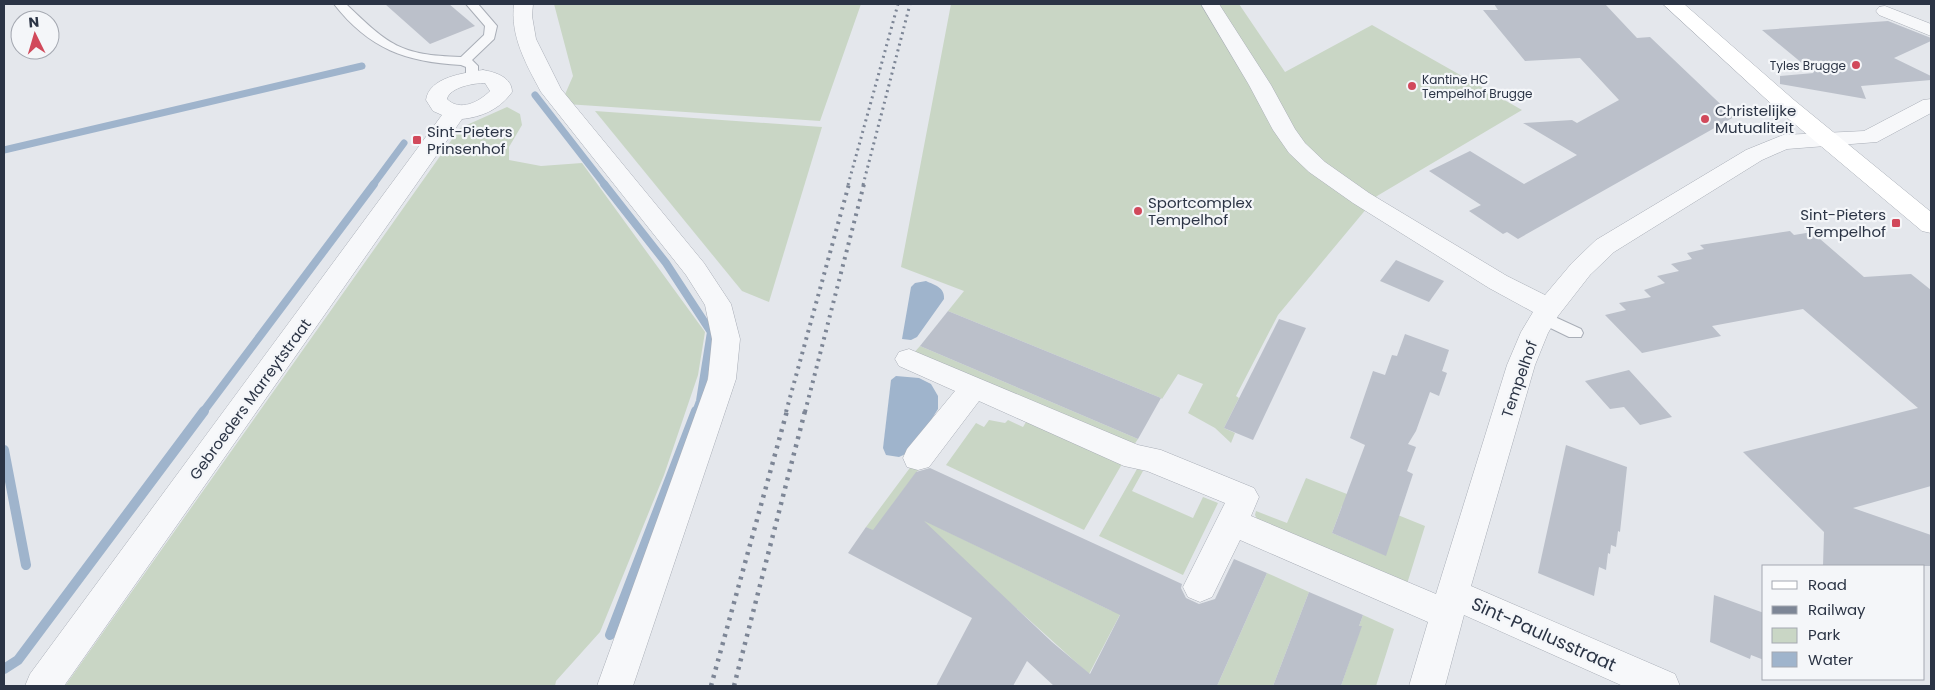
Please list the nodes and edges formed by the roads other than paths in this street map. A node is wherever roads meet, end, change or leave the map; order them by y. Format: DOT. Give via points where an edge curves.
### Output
graph roads {
  1 [pos="340,4"];
  2 [pos="472,4"];
  3 [pos="523,4"];
  4 [pos="1210,4"];
  5 [pos="1673,4"];
  6 [pos="1885,11"];
  7 [pos="1931,31"];
  8 [pos="468,69"];
  9 [pos="1931,105"];
  10 [pos="456,111"];
  11 [pos="1826,140"];
  12 [pos="1931,225"];
  13 [pos="1547,313"];
  14 [pos="1575,333"];
  15 [pos="909,359"];
  16 [pos="974,387"];
  17 [pos="918,458"];
  18 [pos="1233,523"];
  19 [pos="1200,587"];
  20 [pos="1450,604"];
  21 [pos="43,686"];
  22 [pos="615,686"];
  23 [pos="1427,686"];
  24 [pos="1662,686"];
  1 -- 8 [label="lane" via="374,38 392,50"];
  2 -- 8 [label="lane" via="491,26 490,36"];
  3 -- 22 [label="street" via="526,38 552,92 695,269 718,304 726,340 722,379"];
  4 -- 13 [label="street" via="1284,130 1317,167"];
  5 -- 11 [label="main road"];
  6 -- 7 [label="street"];
  8 -- 10 [label="street" via="438,94 440,106"];
  8 -- 10 [label="street" via="498,82 501,92 488,104"];
  9 -- 11 [label="street, Tempelhof" via="1869,137"];
  10 -- 21 [label="street, Gebroeders Marreytstraat"];
  11 -- 12 [label="main road"];
  11 -- 13 [label="street, Tempelhof" via="1783,142 1754,155 1638,225 1605,246 1580,270"];
  13 -- 14 [label="lane"];
  13 -- 20 [label="street, Tempelhof" via="1521,365"];
  15 -- 16 [label="street"];
  16 -- 17 [label="street"];
  16 -- 18 [label="street" via="1134,457 1150,458 1243,497"];
  18 -- 19 [label="street"];
  18 -- 20 [label="street, Sint-Paulusstraat"];
  20 -- 23 [label="street, Tempelhof"];
  20 -- 24 [label="street, Sint-Paulusstraat"];
}
